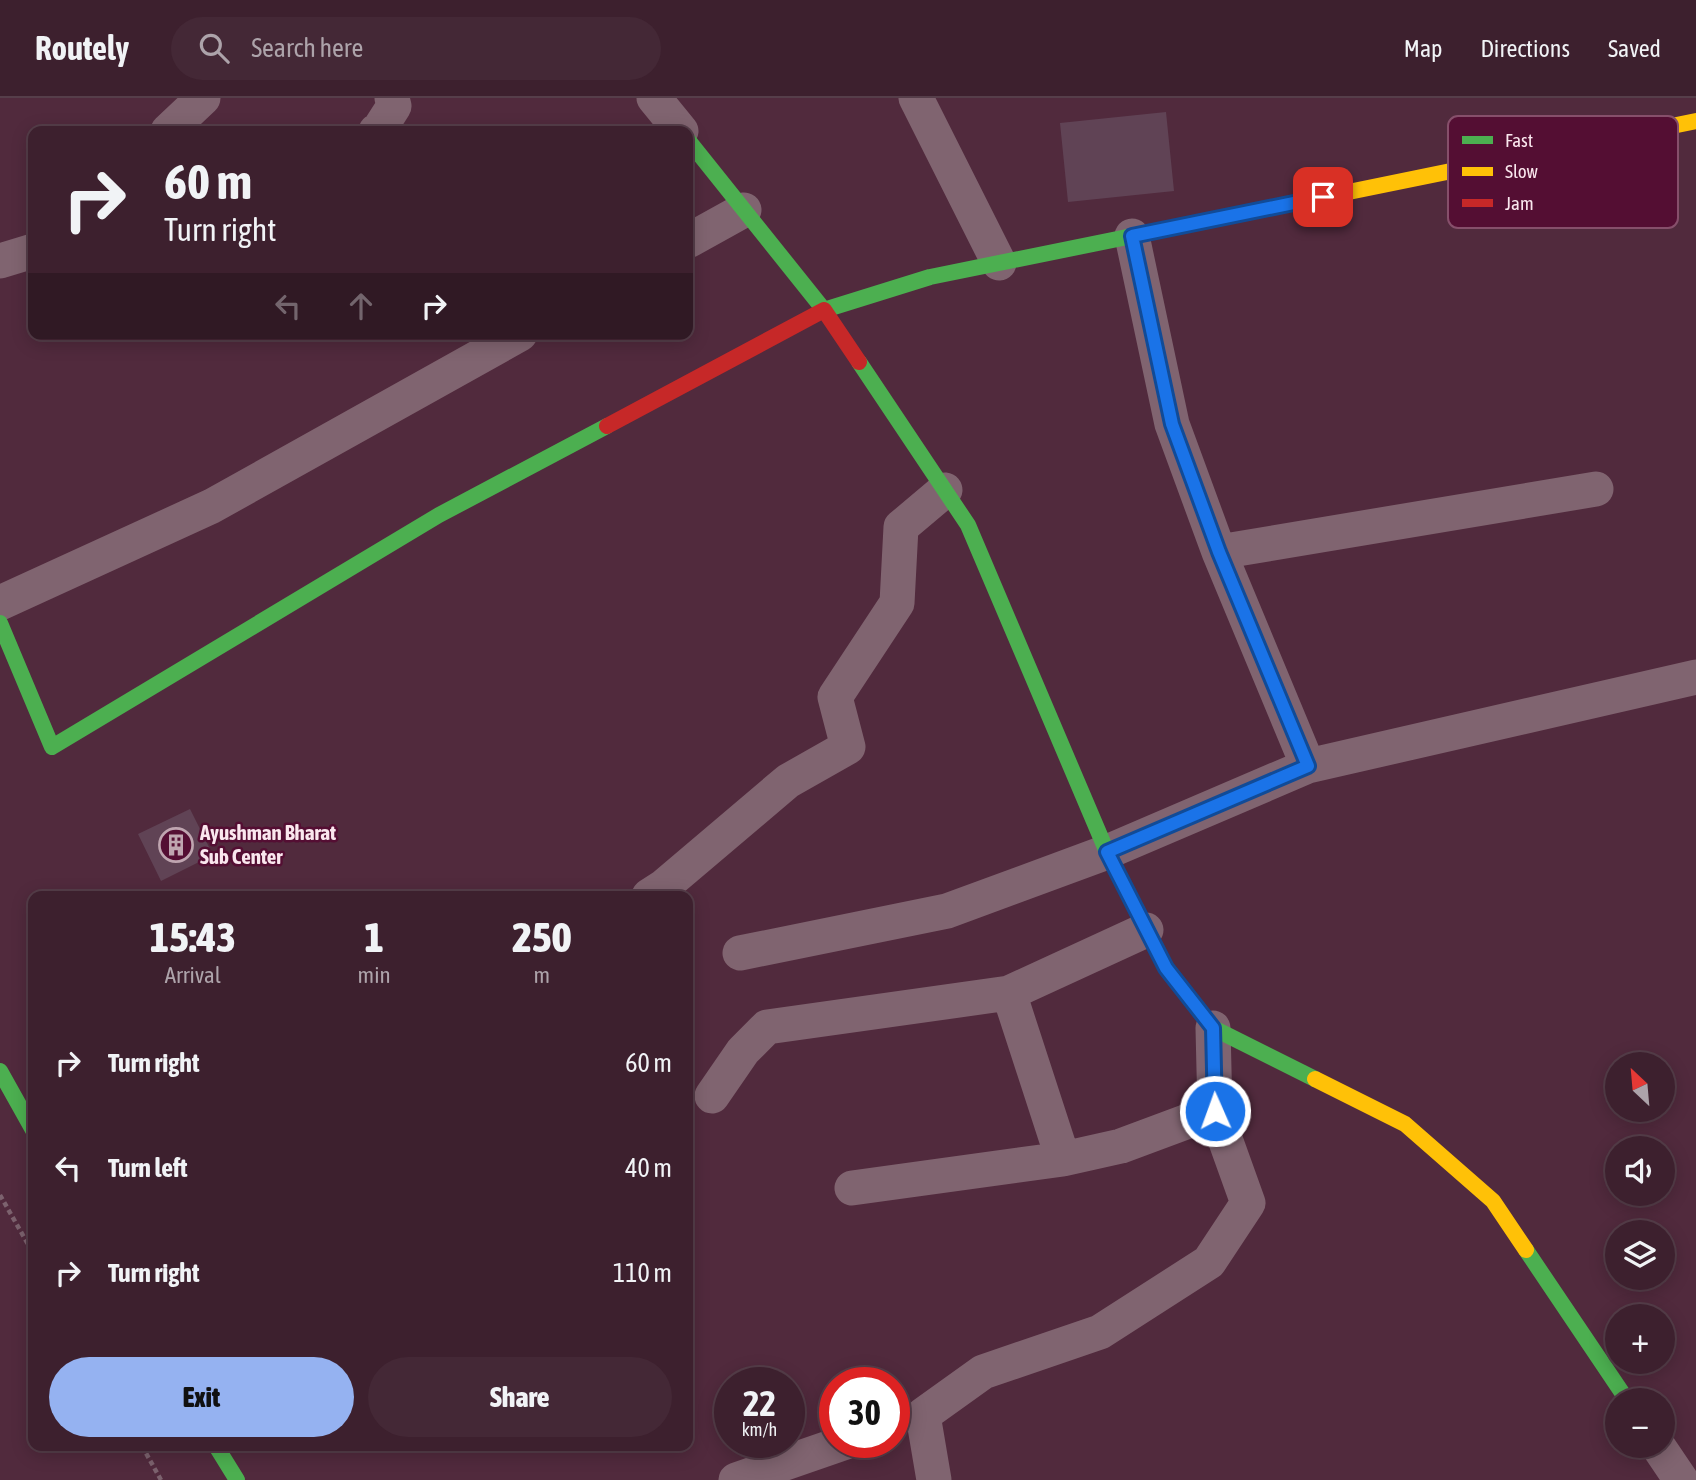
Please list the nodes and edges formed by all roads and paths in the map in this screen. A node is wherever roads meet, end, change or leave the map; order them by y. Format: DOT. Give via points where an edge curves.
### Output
graph roads {
  1 [pos="203,98"];
  2 [pos="393,98"];
  3 [pos="654,98"];
  4 [pos="916,98"];
  5 [pos="1696,121"];
  6 [pos="1678,125"];
  7 [pos="173,126"];
  8 [pos="381,126"];
  9 [pos="677,126"];
  10 [pos="693,146"];
  11 [pos="1448,172"];
  12 [pos="744,210"];
  13 [pos="1132,236"];
  14 [pos="693,238"];
  15 [pos="28,253"];
  16 [pos="0,261"];
  17 [pos="999,263"];
  18 [pos="824,310"];
  19 [pos="509,340"];
  20 [pos="1596,489"];
  21 [pos="945,490"];
  22 [pos="1219,552"];
  23 [pos="0,603"];
  24 [pos="0,623"];
  25 [pos="1696,677"];
  26 [pos="1308,766"];
  27 [pos="1107,852"];
  28 [pos="657,891"];
  29 [pos="1146,930"];
  30 [pos="740,953"];
  31 [pos="1009,993"];
  32 [pos="1213,1028"];
  33 [pos="0,1072"];
  34 [pos="712,1096"];
  35 [pos="1215,1111"];
  36 [pos="28,1121"];
  37 [pos="1063,1158"];
  38 [pos="852,1188"];
  39 [pos="0,1195"];
  40 [pos="28,1244"];
  41 [pos="1619,1388"];
  42 [pos="910,1419"];
  43 [pos="910,1422"];
  44 [pos="145,1451"];
  45 [pos="219,1451"];
  46 [pos="819,1451"];
  47 [pos="1666,1458"];
  48 [pos="162,1480"];
  49 [pos="237,1480"];
  50 [pos="736,1480"];
  51 [pos="934,1480"];
  52 [pos="1681,1480"];
  1 -- 7 [label="street"];
  2 -- 8 [label="street" via="394,106"];
  3 -- 9 [label="street"];
  4 -- 17 [label="street"];
  5 -- 6 [label="street"];
  10 -- 12 [label="street"];
  11 -- 13 [label="street"];
  12 -- 14 [label="street"];
  12 -- 18 [label="street"];
  13 -- 17 [label="street"];
  13 -- 22 [label="street" via="1172,424"];
  15 -- 16 [label="street"];
  17 -- 18 [label="street" via="930,277"];
  18 -- 21 [label="street"];
  18 -- 24 [label="street" via="439,515 52,747"];
  19 -- 23 [label="street" via="212,506"];
  20 -- 22 [label="street"];
  21 -- 27 [label="street" via="968,525"];
  21 -- 28 [label="street" via="901,527 897,603 835,697 848,747 788,781"];
  22 -- 26 [label="street"];
  25 -- 26 [label="street"];
  26 -- 27 [label="street"];
  27 -- 29 [label="street"];
  27 -- 30 [label="street" via="947,911"];
  29 -- 31 [label="street"];
  29 -- 32 [label="street" via="1166,968"];
  31 -- 34 [label="street" via="767,1027 743,1051"];
  31 -- 37 [label="street"];
  32 -- 35 [label="street"];
  32 -- 41 [label="street" via="1405,1124 1493,1201"];
  33 -- 36 [label="street"];
  35 -- 37 [label="street" via="1121,1146"];
  35 -- 42 [label="street" via="1248,1203 1209,1262 1100,1332 983,1372"];
  37 -- 38 [label="street"];
  39 -- 40 [label="path"];
  43 -- 51 [label="street"];
  44 -- 48 [label="path"];
  45 -- 49 [label="street"];
  46 -- 50 [label="street"];
  47 -- 52 [label="street"];
}
